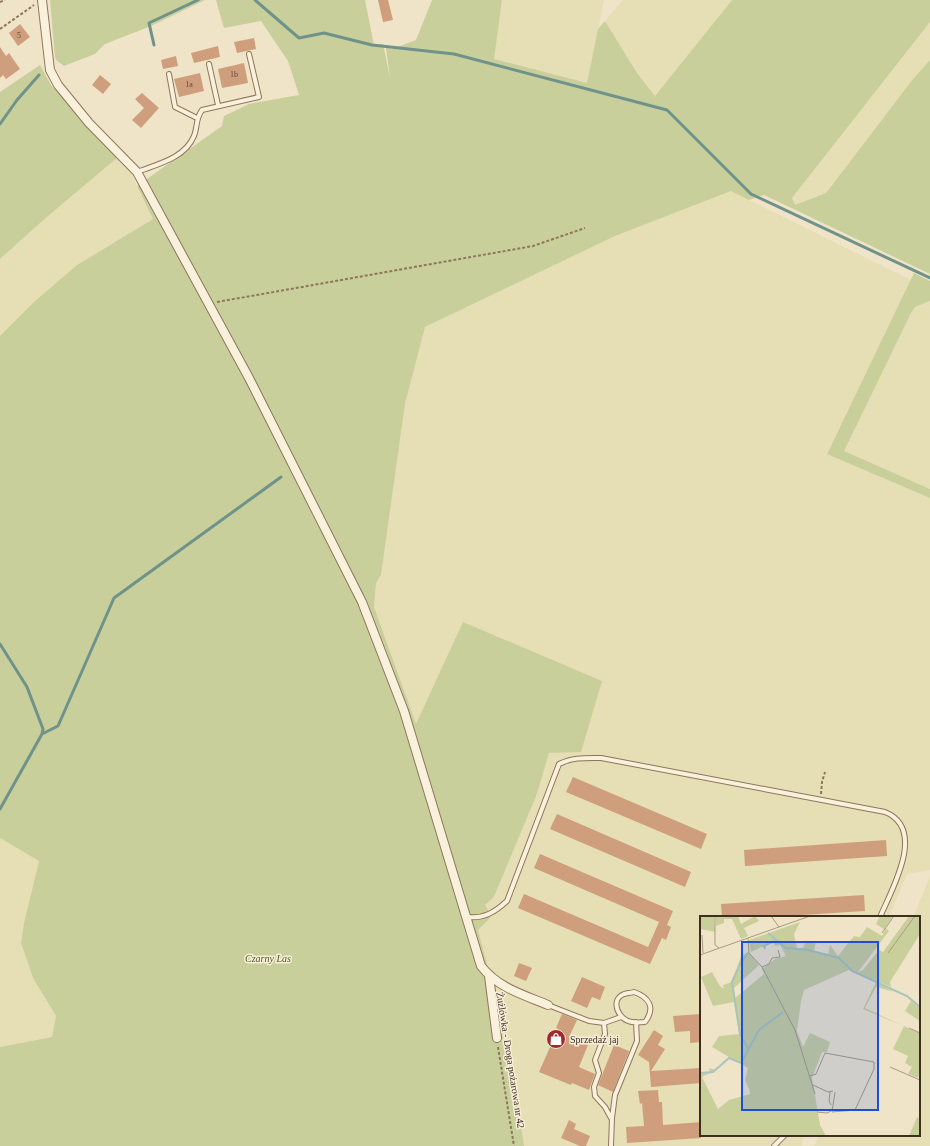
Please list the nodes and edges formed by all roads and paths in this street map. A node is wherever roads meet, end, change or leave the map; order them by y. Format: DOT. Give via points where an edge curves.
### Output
graph roads {
  1 [pos="5,0"];
  2 [pos="0,2"];
  3 [pos="39,2"];
  4 [pos="0,29"];
  5 [pos="249,54"];
  6 [pos="209,64"];
  7 [pos="168,74"];
  8 [pos="218,105"];
  9 [pos="197,118"];
  10 [pos="137,172"];
  11 [pos="585,228"];
  12 [pos="206,300"];
  13 [pos="825,772"];
  14 [pos="821,800"];
  15 [pos="880,916"];
  16 [pos="467,917"];
  17 [pos="489,976"];
  18 [pos="548,1005"];
  19 [pos="621,1017"];
  20 [pos="636,1022"];
  21 [pos="604,1023"];
  22 [pos="497,1038"];
  23 [pos="612,1118"];
  24 [pos="784,1136"];
  25 [pos="514,1146"];
  26 [pos="610,1146"];
  27 [pos="774,1146"];
  1 -- 2 [label="path"];
  3 -- 4 [label="path"];
  3 -- 10 [label="street" via="50,70 58,84 89,123"];
  5 -- 8 [label="lane" via="259,97"];
  6 -- 8 [label="lane"];
  7 -- 9 [label="lane" via="175,107"];
  8 -- 9 [label="lane" via="202,110"];
  9 -- 10 [label="lane" via="194,136 186,150"];
  10 -- 12 [label="street"];
  11 -- 12 [label="path" via="525,247 221,303"];
  12 -- 16 [label="street" via="249,378 362,602 404,711"];
  13 -- 14 [label="path"];
  14 -- 15 [label="lane" via="885,812 894,815 900,821 906,846 903,864"];
  14 -- 16 [label="lane" via="601,758 568,759 559,764 554,775 506,901 487,916"];
  16 -- 17 [label="street" via="481,966"];
  17 -- 18 [label="street" via="499,985"];
  17 -- 22 [label="street, Żużlówka - Droga pożarowa nr 42"];
  18 -- 21 [label="lane" via="589,1021"];
  19 -- 20 [label="lane"];
  19 -- 20 [label="lane" via="617,1004 623,994 634,992 650,1002 651,1010 645,1022"];
  19 -- 21 [label="lane"];
  20 -- 23 [label="lane" via="637,1041 615,1096"];
  21 -- 23 [label="lane" via="605,1034 595,1060 599,1073 594,1087 595,1096"];
  22 -- 25 [label="path, Żużlówka - Droga pożarowa nr 42"];
  23 -- 26 [label="lane"];
  24 -- 27 [label="lane"];
}
